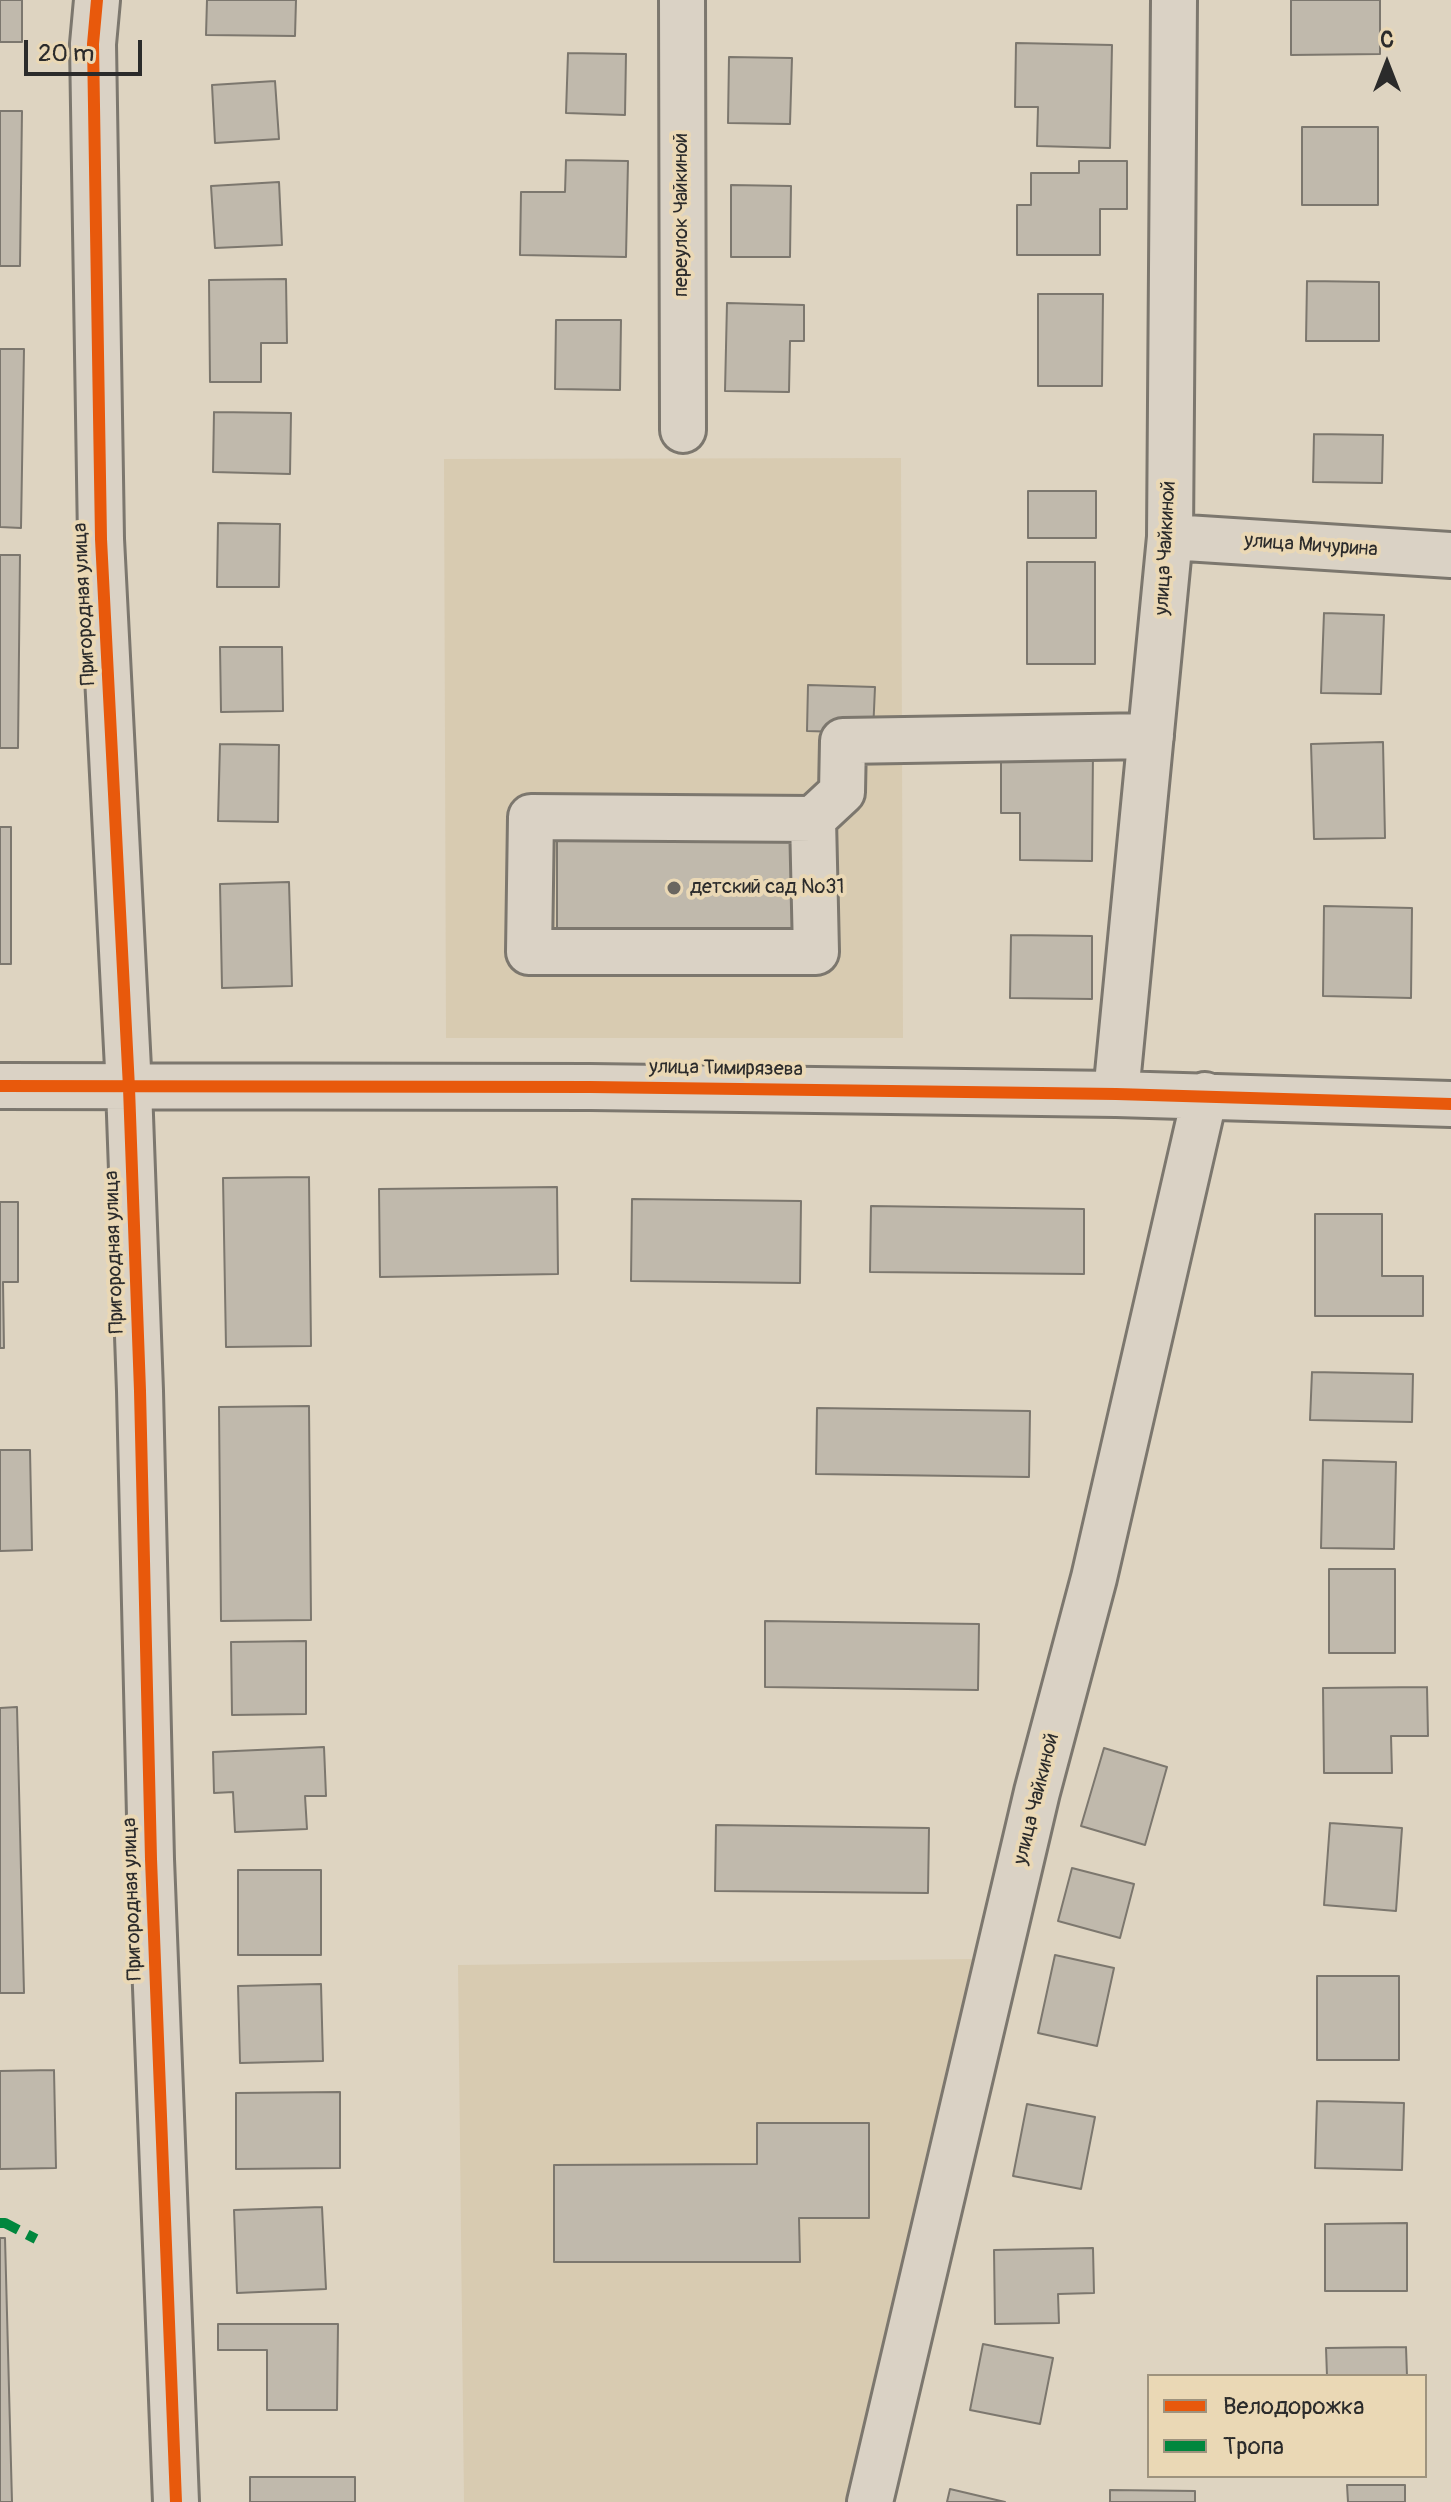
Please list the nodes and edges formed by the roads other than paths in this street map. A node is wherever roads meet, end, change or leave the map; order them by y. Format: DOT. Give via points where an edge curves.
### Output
graph roads {
  1 [pos="97,0"];
  2 [pos="682,0"];
  3 [pos="1174,0"];
  4 [pos="683,430"];
  5 [pos="1170,537"];
  6 [pos="1451,555"];
  7 [pos="1151,736"];
  8 [pos="813,819"];
  9 [pos="0,1086"];
  10 [pos="129,1088"];
  11 [pos="1116,1094"];
  12 [pos="1205,1095"];
  13 [pos="1451,1104"];
  14 [pos="176,2502"];
  15 [pos="870,2502"];
  1 -- 10 [label="street, Пригородная улица" via="93,44 101,539"];
  2 -- 4 [label="street, переулок Чайкиной"];
  3 -- 5 [label="street, улица Чайкиной"];
  5 -- 6 [label="street, улица Мичурина"];
  5 -- 7 [label="street, улица Чайкиной"];
  7 -- 8 [label="street" via="843,741 842,792"];
  7 -- 11 [label="street, улица Чайкиной"];
  8 -- 8 [label="street" via="816,952 529,952 531,817"];
  9 -- 10 [label="street, улица Тимирязева"];
  10 -- 11 [label="street, улица Тимирязева" via="428,1085"];
  10 -- 14 [label="street, Пригородная улица"];
  11 -- 12 [label="street, улица Тимирязева"];
  12 -- 13 [label="street, улица Тимирязева"];
  12 -- 15 [label="street, улица Чайкиной"];
}
